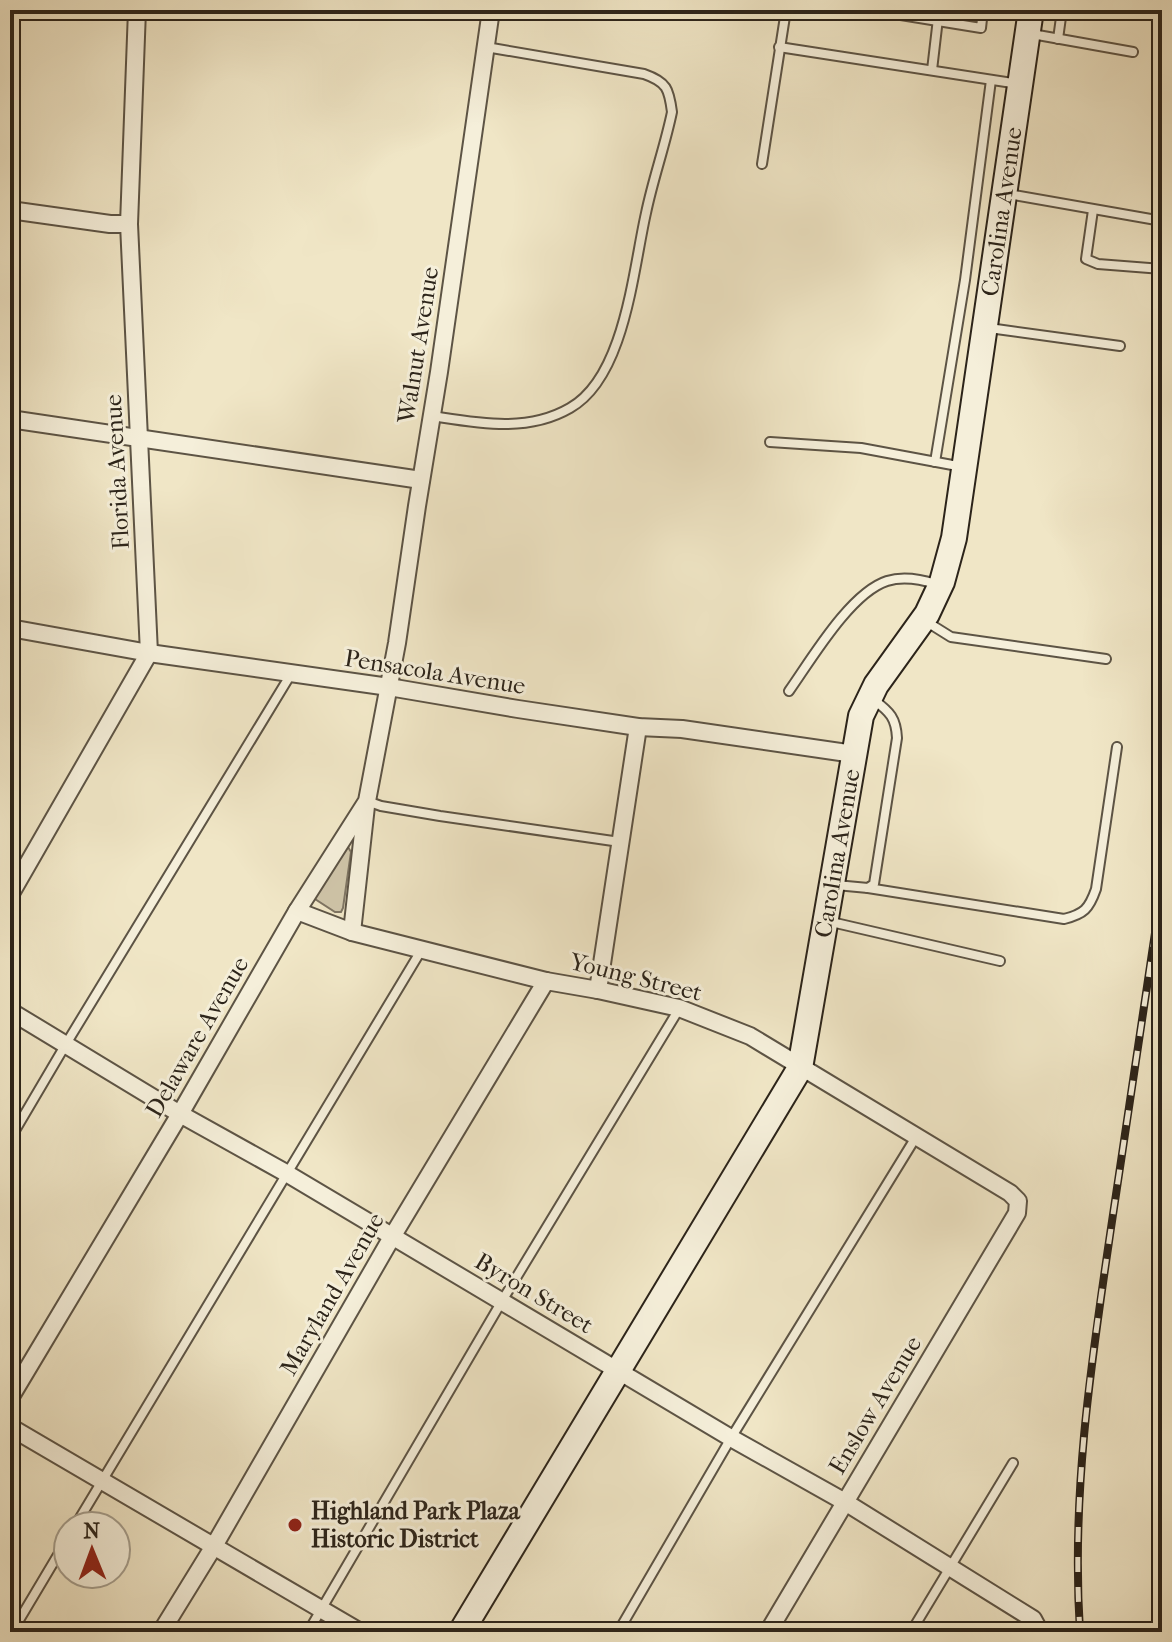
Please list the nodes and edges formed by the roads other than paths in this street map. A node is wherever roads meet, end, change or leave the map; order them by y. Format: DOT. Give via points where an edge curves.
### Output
graph roads {
  1 [pos="137,10"];
  2 [pos="491,10"];
  3 [pos="786,10"];
  4 [pos="870,10"];
  5 [pos="939,10"];
  6 [pos="983,10"];
  7 [pos="1062,10"];
  8 [pos="938,21"];
  9 [pos="1029,22"];
  10 [pos="1058,39"];
  11 [pos="486,47"];
  12 [pos="779,47"];
  13 [pos="1133,52"];
  14 [pos="932,70"];
  15 [pos="991,80"];
  16 [pos="1020,84"];
  17 [pos="762,164"];
  18 [pos="1004,193"];
  19 [pos="10,210"];
  20 [pos="1093,210"];
  21 [pos="1162,221"];
  22 [pos="129,224"];
  23 [pos="1162,269"];
  24 [pos="965,280"];
  25 [pos="990,285"];
  26 [pos="984,327"];
  27 [pos="1120,346"];
  28 [pos="432,416"];
  29 [pos="10,419"];
  30 [pos="140,439"];
  31 [pos="770,442"];
  32 [pos="935,462"];
  33 [pos="963,467"];
  34 [pos="421,480"];
  35 [pos="941,585"];
  36 [pos="923,619"];
  37 [pos="10,628"];
  38 [pos="149,653"];
  39 [pos="1106,659"];
  40 [pos="291,673"];
  41 [pos="389,687"];
  42 [pos="789,691"];
  43 [pos="870,697"];
  44 [pos="638,727"];
  45 [pos="1117,747"];
  46 [pos="854,754"];
  47 [pos="367,801"];
  48 [pos="620,842"];
  49 [pos="832,885"];
  50 [pos="868,888"];
  51 [pos="10,895"];
  52 [pos="297,911"];
  53 [pos="826,921"];
  54 [pos="352,932"];
  55 [pos="422,949"];
  56 [pos="1000,961"];
  57 [pos="546,981"];
  58 [pos="598,990"];
  59 [pos="679,1008"];
  60 [pos="10,1011"];
  61 [pos="66,1044"];
  62 [pos="800,1068"];
  63 [pos="180,1114"];
  64 [pos="916,1137"];
  65 [pos="10,1139"];
  66 [pos="286,1173"];
  67 [pos="1018,1201"];
  68 [pos="392,1237"];
  69 [pos="502,1301"];
  70 [pos="618,1371"];
  71 [pos="10,1398"];
  72 [pos="10,1427"];
  73 [pos="731,1438"];
  74 [pos="1013,1463"];
  75 [pos="102,1481"];
  76 [pos="845,1502"];
  77 [pos="85,1510"];
  78 [pos="214,1546"];
  79 [pos="52,1565"];
  80 [pos="949,1567"];
  81 [pos="321,1609"];
  82 [pos="1037,1626"];
  83 [pos="12,1632"];
  84 [pos="161,1632"];
  85 [pos="308,1632"];
  86 [pos="360,1632"];
  87 [pos="461,1632"];
  88 [pos="618,1632"];
  89 [pos="768,1632"];
  90 [pos="911,1632"];
  1 -- 22 [label="street, Florida Avenue"];
  2 -- 11 [label="street, Walnut Avenue"];
  3 -- 12 [label="lane"];
  4 -- 8 [label="lane"];
  5 -- 8 [label="lane"];
  6 -- 8 [label="lane" via="981,28"];
  7 -- 10 [label="lane"];
  8 -- 14 [label="lane"];
  9 -- 10 [label="lane"];
  9 -- 16 [label="street, Carolina Avenue"];
  10 -- 13 [label="lane"];
  11 -- 28 [label="street, Walnut Avenue"];
  11 -- 28 [label="lane" via="644,74 665,85 672,112 622,325 607,368 594,387 572,407 517,425"];
  12 -- 14 [label="lane"];
  12 -- 17 [label="lane"];
  14 -- 15 [label="lane"];
  15 -- 16 [label="lane"];
  15 -- 24 [label="lane"];
  16 -- 18 [label="street, Carolina Avenue"];
  18 -- 20 [label="lane"];
  18 -- 25 [label="street, Carolina Avenue"];
  19 -- 22 [label="street"];
  20 -- 21 [label="lane"];
  20 -- 23 [label="lane" via="1086,259"];
  22 -- 30 [label="street, Florida Avenue"];
  24 -- 25 [label="lane"];
  24 -- 32 [label="lane"];
  25 -- 26 [label="street, Carolina Avenue"];
  26 -- 27 [label="lane"];
  26 -- 33 [label="street, Carolina Avenue"];
  28 -- 34 [label="street, Walnut Avenue"];
  29 -- 30 [label="street"];
  30 -- 34 [label="street"];
  30 -- 38 [label="street, Florida Avenue"];
  31 -- 32 [label="lane" via="861,448"];
  32 -- 33 [label="lane"];
  33 -- 35 [label="street, Carolina Avenue" via="954,538"];
  34 -- 41 [label="street, Walnut Avenue"];
  35 -- 36 [label="street, Carolina Avenue"];
  35 -- 42 [label="lane" via="909,578 868,591 848,609"];
  36 -- 39 [label="lane" via="951,637"];
  36 -- 43 [label="street, Carolina Avenue"];
  37 -- 38 [label="street, Pensacola Avenue"];
  38 -- 40 [label="street, Pensacola Avenue"];
  38 -- 51 [label="street"];
  40 -- 41 [label="street, Pensacola Avenue"];
  40 -- 61 [label="lane"];
  41 -- 44 [label="street, Pensacola Avenue"];
  41 -- 47 [label="street, Delaware Avenue"];
  43 -- 46 [label="street, Carolina Avenue"];
  43 -- 50 [label="lane" via="888,710 897,738 874,884"];
  44 -- 46 [label="street, Pensacola Avenue"];
  44 -- 48 [label="street"];
  45 -- 50 [label="lane" via="1096,889 1090,906 1077,916 1064,919"];
  46 -- 49 [label="street, Carolina Avenue"];
  47 -- 48 [label="lane"];
  47 -- 52 [label="street, Delaware Avenue"];
  47 -- 54 [label="street"];
  48 -- 58 [label="street"];
  49 -- 50 [label="lane"];
  49 -- 53 [label="street, Carolina Avenue"];
  52 -- 54 [label="street, Young Street"];
  52 -- 63 [label="street, Delaware Avenue"];
  53 -- 56 [label="lane"];
  53 -- 62 [label="street, Carolina Avenue"];
  54 -- 55 [label="street, Young Street"];
  55 -- 57 [label="street, Young Street"];
  55 -- 66 [label="lane"];
  57 -- 58 [label="street, Young Street"];
  57 -- 68 [label="street, Maryland Avenue"];
  58 -- 59 [label="street, Young Street"];
  59 -- 62 [label="street, Young Street" via="750,1036"];
  59 -- 69 [label="lane"];
  60 -- 61 [label="street, Byron Street"];
  61 -- 63 [label="street, Byron Street"];
  61 -- 65 [label="lane"];
  62 -- 64 [label="street, Young Street"];
  62 -- 70 [label="street, Carolina Avenue"];
  63 -- 66 [label="street, Byron Street"];
  63 -- 71 [label="street, Delaware Avenue"];
  64 -- 67 [label="street, Young Street"];
  64 -- 73 [label="lane"];
  66 -- 68 [label="street, Byron Street"];
  66 -- 75 [label="lane"];
  67 -- 76 [label="street, Enslow Avenue" via="1017,1213"];
  68 -- 69 [label="street, Byron Street"];
  68 -- 78 [label="street, Maryland Avenue"];
  69 -- 70 [label="street, Byron Street"];
  69 -- 81 [label="lane"];
  70 -- 73 [label="street, Byron Street"];
  70 -- 87 [label="street, Carolina Avenue"];
  72 -- 75 [label="street"];
  73 -- 76 [label="street, Byron Street"];
  73 -- 88 [label="lane"];
  74 -- 80 [label="lane"];
  75 -- 77 [label="lane"];
  75 -- 78 [label="street"];
  76 -- 80 [label="street, Byron Street"];
  76 -- 89 [label="street, Enslow Avenue"];
  78 -- 81 [label="street"];
  78 -- 84 [label="street, Maryland Avenue"];
  79 -- 83 [label="lane"];
  80 -- 82 [label="street, Byron Street"];
  80 -- 90 [label="lane"];
  81 -- 85 [label="lane"];
  81 -- 86 [label="street"];
}
